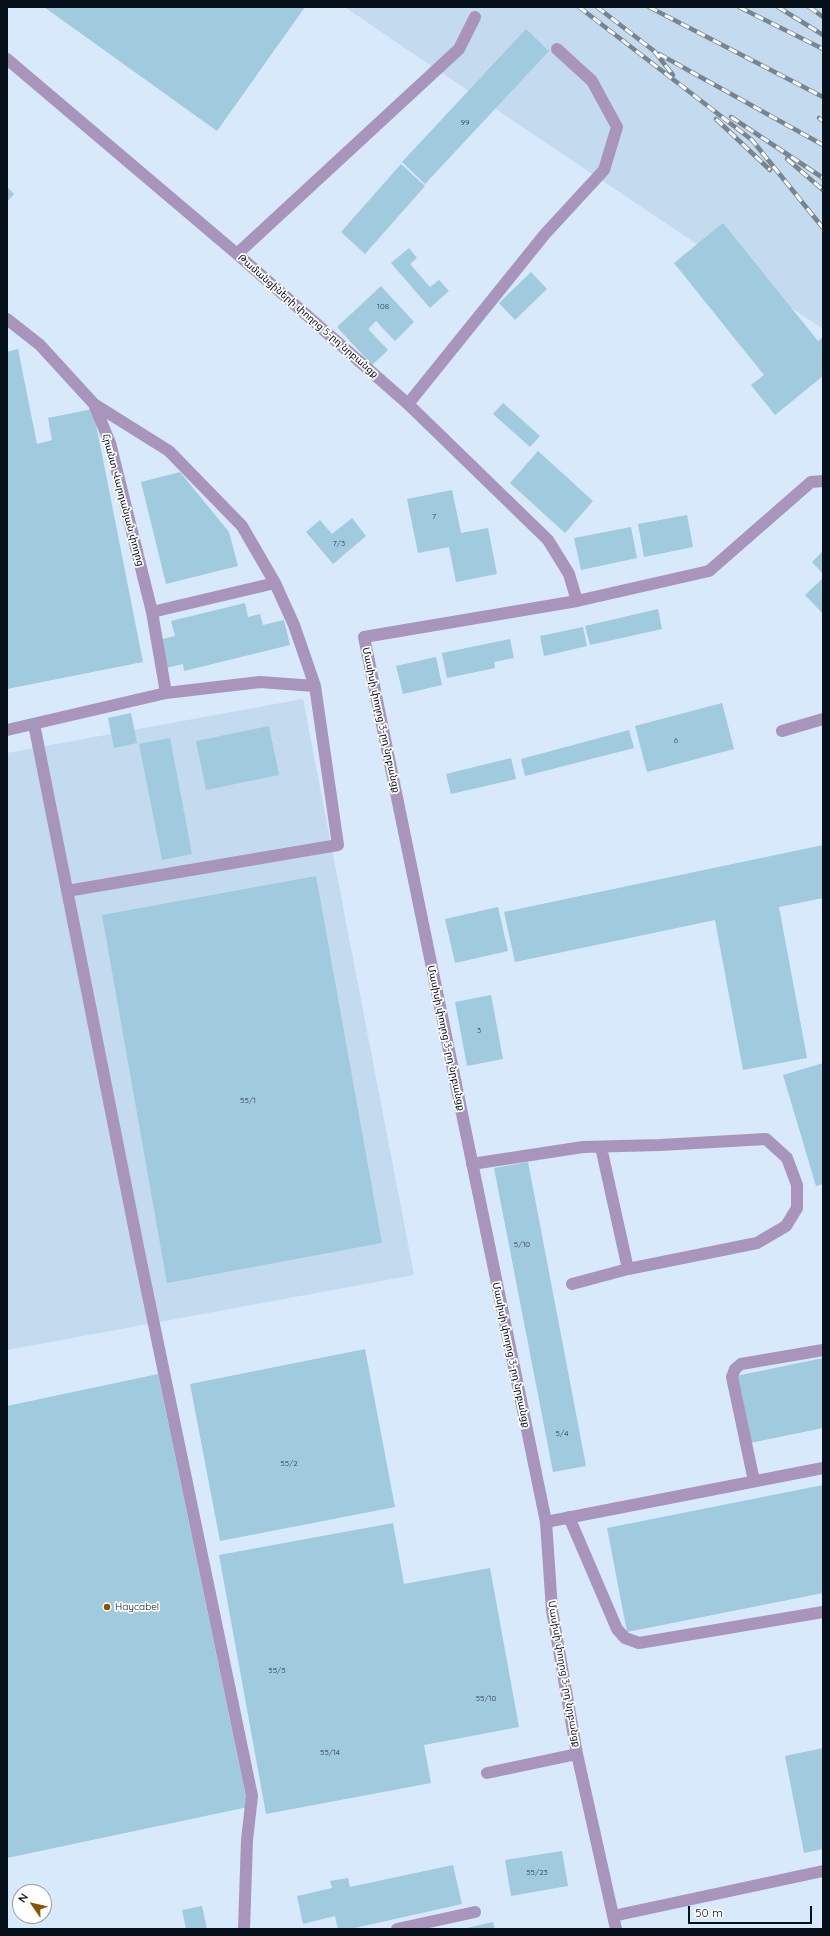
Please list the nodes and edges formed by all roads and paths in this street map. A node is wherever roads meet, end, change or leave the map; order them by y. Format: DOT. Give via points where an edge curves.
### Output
graph roads {
  1 [pos="475,17"];
  2 [pos="557,50"];
  3 [pos="7,59"];
  4 [pos="237,254"];
  5 [pos="7,320"];
  6 [pos="94,404"];
  7 [pos="408,404"];
  8 [pos="823,481"];
  9 [pos="275,583"];
  10 [pos="577,601"];
  11 [pos="152,612"];
  12 [pos="315,686"];
  13 [pos="166,693"];
  14 [pos="823,719"];
  15 [pos="34,724"];
  16 [pos="7,730"];
  17 [pos="782,731"];
  18 [pos="67,891"];
  19 [pos="601,1148"];
  20 [pos="472,1164"];
  21 [pos="628,1269"];
  22 [pos="572,1284"];
  23 [pos="823,1350"];
  24 [pos="823,1468"];
  25 [pos="754,1481"];
  26 [pos="570,1518"];
  27 [pos="546,1522"];
  28 [pos="823,1612"];
  29 [pos="577,1754"];
  30 [pos="487,1773"];
  31 [pos="823,1871"];
  32 [pos="475,1912"];
  33 [pos="613,1916"];
  34 [pos="244,1929"];
  35 [pos="397,1929"];
  36 [pos="616,1929"];
  1 -- 4 [label="street" via="459,49"];
  2 -- 7 [label="street" via="592,81 617,128 604,170 545,234"];
  3 -- 4 [label="street, Թամանցիների փողոց 5-րդ նրբանցք"];
  4 -- 7 [label="street, Թամանցիների փողոց 5-րդ նրբանցք"];
  5 -- 6 [label="street, Հրանտ Վարդանյան փողոց" via="40,345"];
  6 -- 9 [label="street" via="169,451 242,526"];
  6 -- 11 [label="street, Հրանտ Վարդանյան փողոց" via="110,443"];
  7 -- 10 [label="street, Թամանցիների փողոց 5-րդ նրբանցք" via="548,540 569,574"];
  8 -- 10 [label="street, Մասիսի փողոց 3-րդ նրբանցք" via="811,482 709,571"];
  9 -- 11 [label="street"];
  9 -- 12 [label="street" via="294,625"];
  10 -- 20 [label="street, Մասիսի փողոց 3-րդ նրբանցք" via="364,637"];
  11 -- 13 [label="street, Հրանտ Վարդանյան փողոց"];
  12 -- 13 [label="street" via="260,682"];
  12 -- 18 [label="street" via="338,845"];
  13 -- 15 [label="street"];
  14 -- 17 [label="street"];
  15 -- 16 [label="street"];
  15 -- 18 [label="street"];
  18 -- 34 [label="street" via="252,1796 247,1840"];
  19 -- 20 [label="street" via="583,1147"];
  19 -- 21 [label="street"];
  19 -- 21 [label="street" via="766,1139 787,1158 797,1185 797,1208 786,1226 757,1243"];
  20 -- 27 [label="street, Մասիսի փողոց 3-րդ նրբանցք"];
  21 -- 22 [label="street"];
  23 -- 25 [label="street" via="741,1364 736,1369 732,1377"];
  24 -- 25 [label="street"];
  25 -- 26 [label="street"];
  26 -- 27 [label="street"];
  26 -- 28 [label="street" via="617,1629 625,1638 639,1643"];
  27 -- 29 [label="street, Մասիսի փողոց 3-րդ նրբանցք" via="552,1610"];
  29 -- 30 [label="street"];
  29 -- 33 [label="street, Մասիսի փողոց 3-րդ նրբանցք"];
  31 -- 33 [label="street"];
  32 -- 35 [label="street"];
  33 -- 36 [label="street, Մասիսի փողոց 3-րդ նրբանցք"];
}
